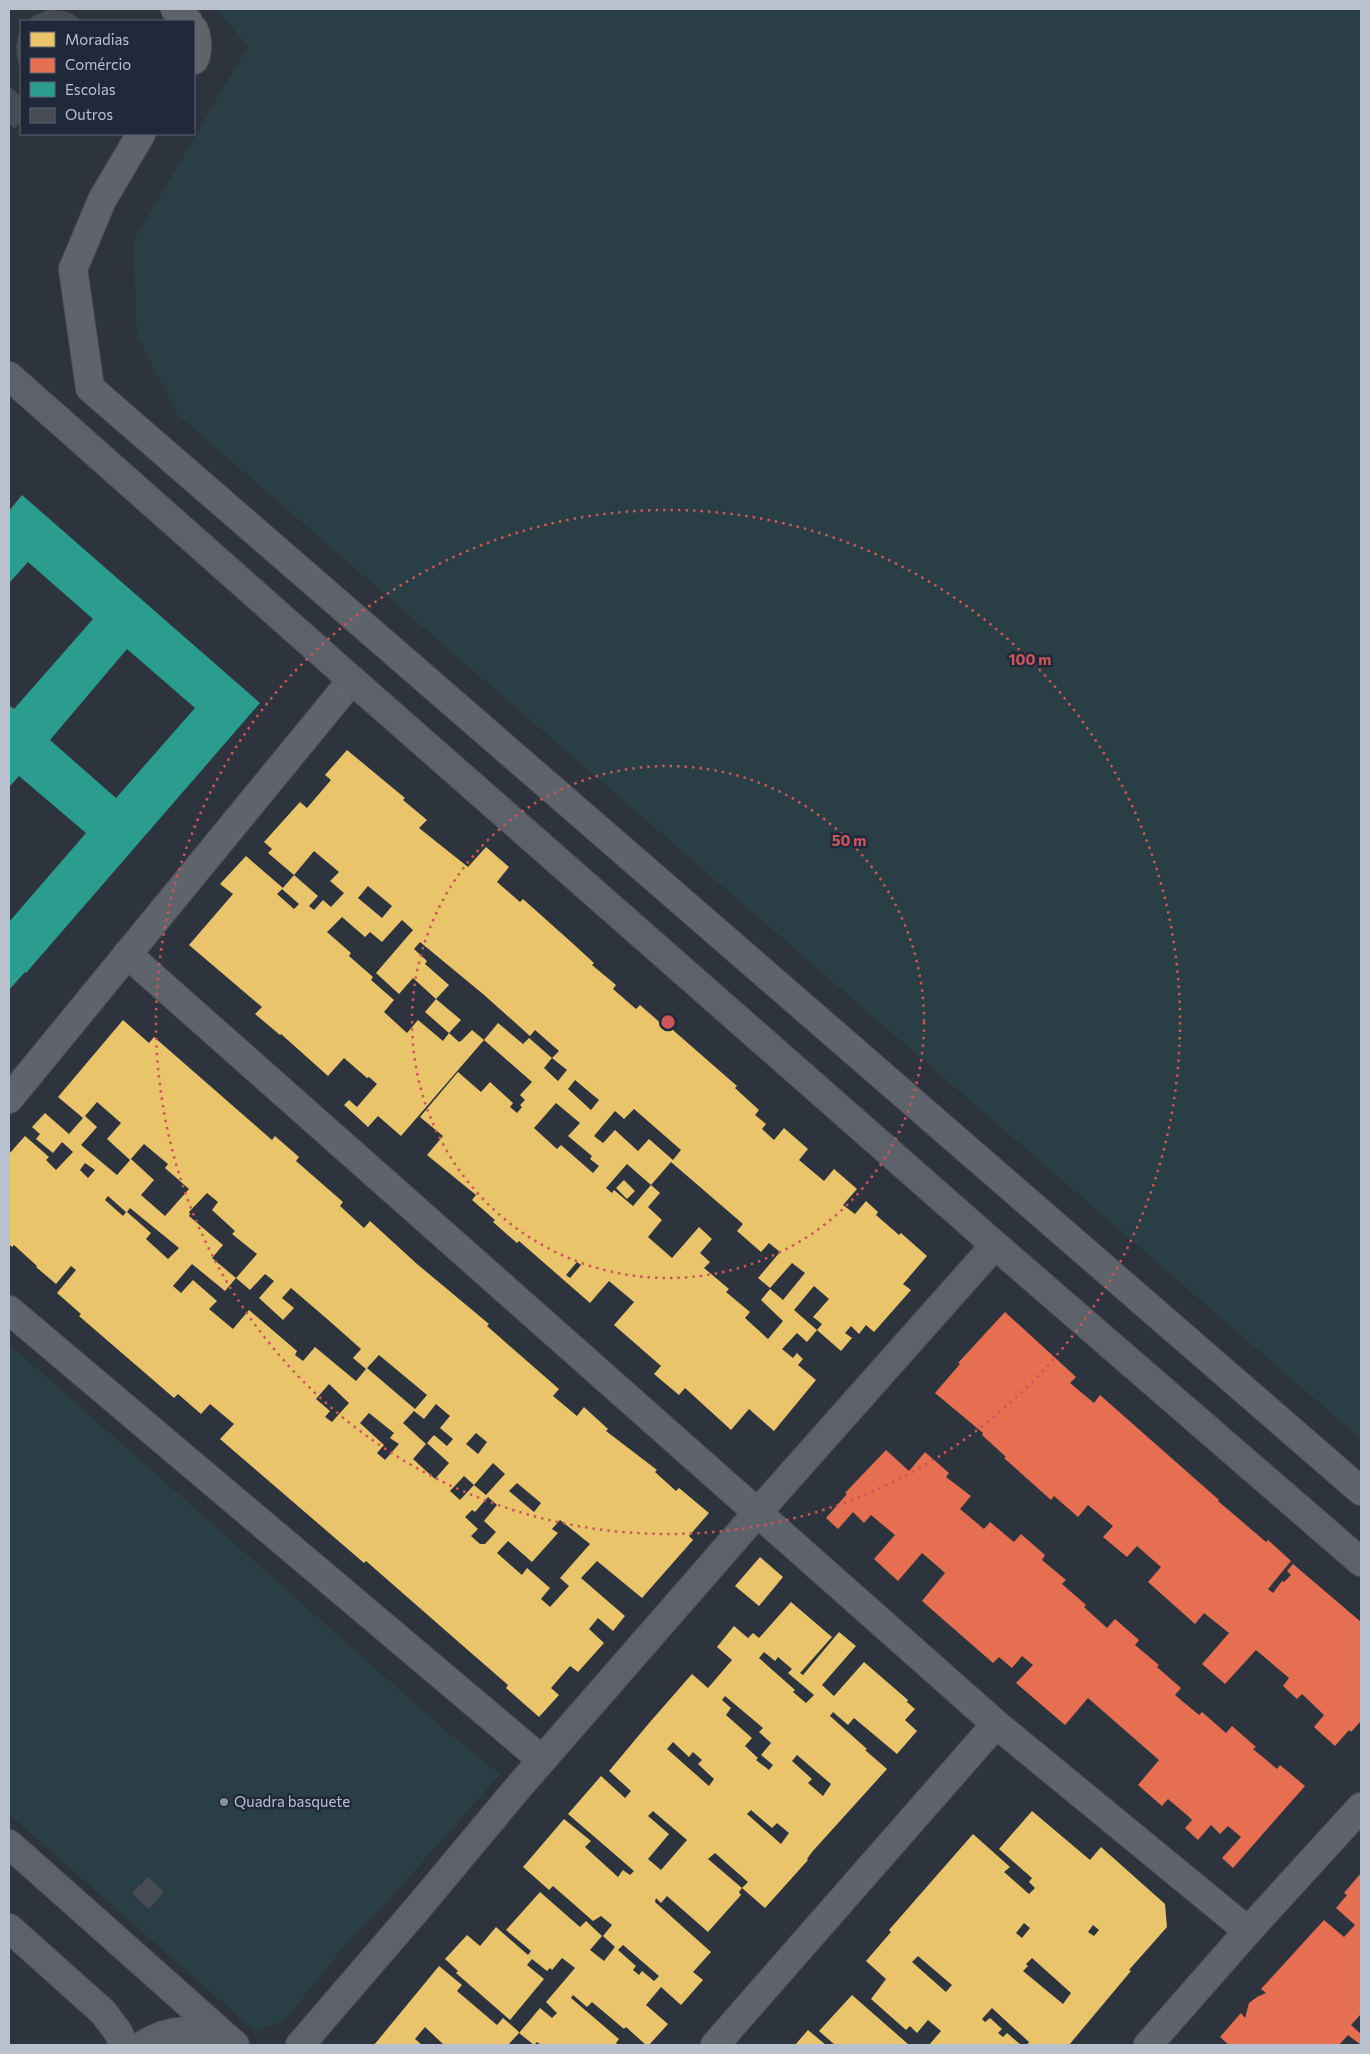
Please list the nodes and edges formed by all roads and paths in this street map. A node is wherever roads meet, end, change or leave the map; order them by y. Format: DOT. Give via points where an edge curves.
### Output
graph roads {
  1 [pos="175,9"];
  2 [pos="187,20"];
  3 [pos="195,34"];
  4 [pos="195,58"];
  5 [pos="139,135"];
  6 [pos="9,376"];
  7 [pos="352,680"];
  8 [pos="128,954"];
  9 [pos="9,1099"];
  10 [pos="996,1246"];
  11 [pos="9,1310"];
  12 [pos="1361,1492"];
  13 [pos="758,1512"];
  14 [pos="1361,1562"];
  15 [pos="996,1724"];
  16 [pos="542,1760"];
  17 [pos="1361,1807"];
  18 [pos="9,1844"];
  19 [pos="9,1928"];
  20 [pos="1248,1931"];
  21 [pos="231,2042"];
  22 [pos="124,2045"];
  23 [pos="143,2045"];
  24 [pos="300,2045"];
  25 [pos="714,2045"];
  26 [pos="1148,2045"];
  1 -- 2 [label="street"];
  3 -- 4 [label="street"];
  5 -- 12 [label="street" via="102,200 73,269 90,388"];
  6 -- 7 [label="street"];
  7 -- 8 [label="street"];
  7 -- 10 [label="street"];
  8 -- 9 [label="street"];
  8 -- 13 [label="street"];
  10 -- 13 [label="street"];
  10 -- 14 [label="street"];
  11 -- 16 [label="street"];
  13 -- 15 [label="street"];
  13 -- 16 [label="street"];
  15 -- 20 [label="street"];
  15 -- 25 [label="street"];
  16 -- 24 [label="street"];
  17 -- 20 [label="street"];
  18 -- 21 [label="street"];
  19 -- 22 [label="street" via="103,2012"];
  20 -- 26 [label="street"];
  21 -- 23 [label="street" via="193,2030 164,2035"];
}
